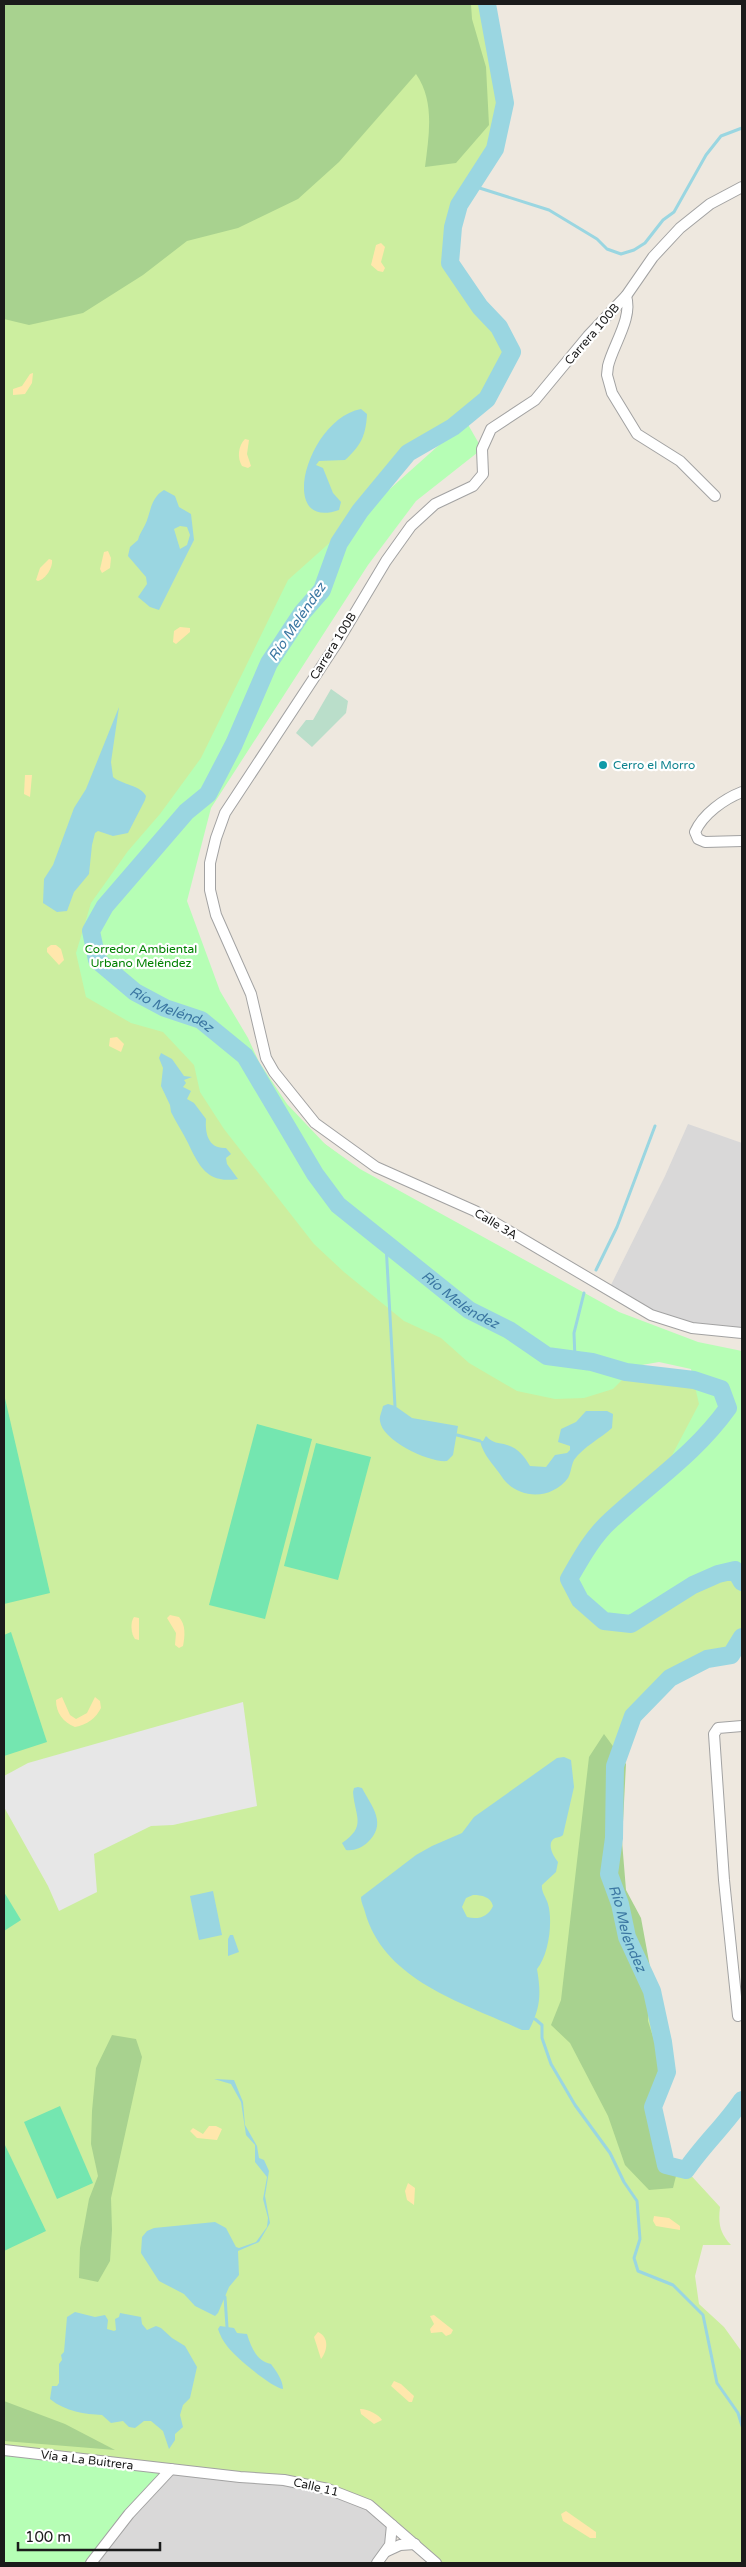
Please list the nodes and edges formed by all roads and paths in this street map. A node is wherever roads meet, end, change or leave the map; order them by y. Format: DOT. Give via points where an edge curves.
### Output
graph roads {
  1 [pos="742,187"];
  2 [pos="626,296"];
  3 [pos="716,496"];
  4 [pos="742,792"];
  5 [pos="742,840"];
  6 [pos="274,1072"];
  7 [pos="742,1333"];
  8 [pos="742,1726"];
  9 [pos="738,2016"];
  10 [pos="4,2450"];
  11 [pos="171,2469"];
  12 [pos="392,2525"];
  13 [pos="415,2544"];
  14 [pos="387,2551"];
  15 [pos="91,2563"];
  16 [pos="377,2563"];
  17 [pos="436,2563"];
  1 -- 2 [label="street, Carrera 100B" via="710,204 680,228 653,257"];
  2 -- 3 [label="street" via="628,309 608,366 612,393 637,434 680,461"];
  2 -- 6 [label="street, Carrera 100B" via="535,400 491,429 482,449 483,474 473,486 435,504 411,526 225,813 210,863 210,890 216,915 251,994 266,1058"];
  4 -- 5 [label="street" via="719,804 698,824 695,832 698,839 705,842"];
  6 -- 7 [label="street, Calle 3A" via="315,1123 376,1167 476,1211 651,1315 692,1328"];
  8 -- 9 [label="street" via="718,1728 714,1734 723,1870"];
  10 -- 11 [label="street, Vía a La Buitrera"];
  11 -- 12 [label="street, Calle 11" via="284,2480 328,2489 369,2505"];
  11 -- 15 [label="street" via="129,2514"];
  12 -- 13 [label="street, Calle 11"];
  12 -- 14 [label="street"];
  13 -- 14 [label="street" via="400,2545"];
  13 -- 17 [label="street, Calle 11"];
  14 -- 16 [label="street"];
}
